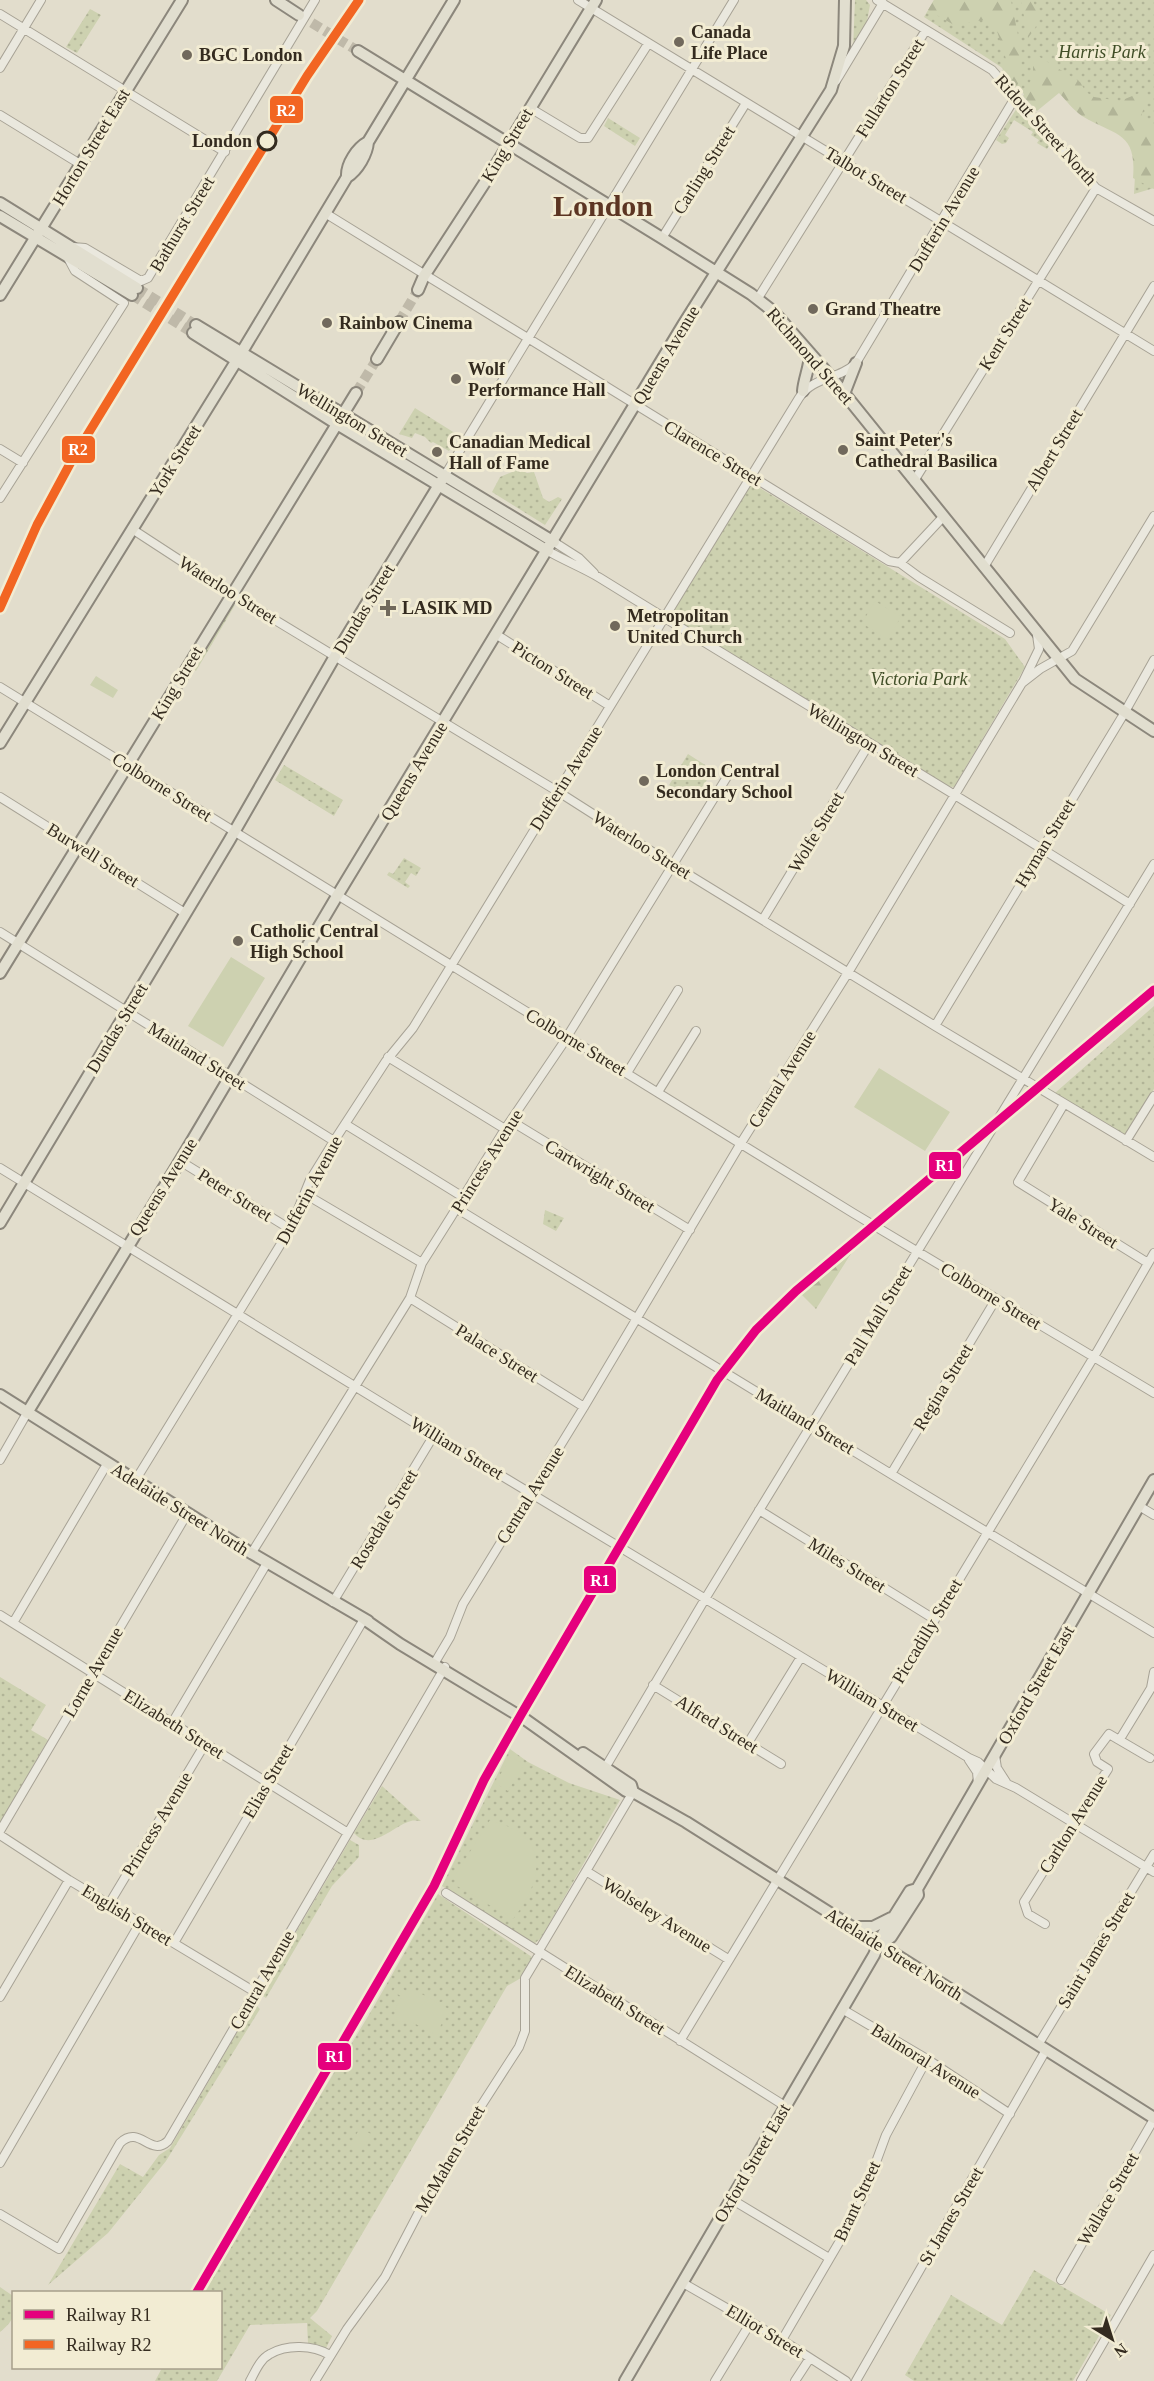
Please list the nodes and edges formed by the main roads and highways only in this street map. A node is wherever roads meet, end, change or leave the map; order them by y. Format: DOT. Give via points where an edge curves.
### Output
graph roads {
  1 [pos="182,0"];
  2 [pos="276,0"];
  3 [pos="454,0"];
  4 [pos="845,0"];
  5 [pos="593,4"];
  6 [pos="299,15"];
  7 [pos="357,51"];
  8 [pos="405,80"];
  9 [pos="508,143"];
  10 [pos="0,203"];
  11 [pos="0,216"];
  12 [pos="38,234"];
  13 [pos="717,273"];
  14 [pos="137,288"];
  15 [pos="418,290"];
  16 [pos="0,295"];
  17 [pos="399,322"];
  18 [pos="194,329"];
  19 [pos="251,337"];
  20 [pos="810,353"];
  21 [pos="239,356"];
  22 [pos="377,359"];
  23 [pos="258,362"];
  24 [pos="856,363"];
  25 [pos="803,391"];
  26 [pos="356,393"];
  27 [pos="844,394"];
  28 [pos="340,419"];
  29 [pos="442,480"];
  30 [pos="551,546"];
  31 [pos="1154,731"];
  32 [pos="0,743"];
  33 [pos="0,973"];
  34 [pos="0,1223"];
  35 [pos="0,1395"];
  36 [pos="27,1413"];
  37 [pos="1154,1480"];
  38 [pos="439,1665"];
  39 [pos="633,1791"];
  40 [pos="917,1889"];
  41 [pos="894,1916"];
  42 [pos="851,1927"];
  43 [pos="880,1945"];
  44 [pos="1154,2118"];
  45 [pos="625,2381"];
  1 -- 12 [label="main road, Horton Street East"];
  2 -- 6 [label="main road"];
  3 -- 8 [label="main road, York Street"];
  4 -- 13 [label="main road, Queens Avenue" via="844,46 833,85"];
  5 -- 9 [label="main road, King Street"];
  7 -- 8 [label="main road, Richmond Street"];
  8 -- 9 [label="main road, Richmond Street"];
  8 -- 19 [label="main road, York Street" via="354,173 347,177"];
  9 -- 13 [label="main road, Richmond Street"];
  9 -- 15 [label="main road, King Street"];
  10 -- 12 [label="main road"];
  11 -- 12 [label="main road"];
  12 -- 14 [label="main road"];
  12 -- 16 [label="main road, Horton Street East"];
  13 -- 20 [label="main road, Richmond Street" via="758,298"];
  13 -- 30 [label="main road, Queens Avenue"];
  17 -- 22 [label="main road"];
  18 -- 21 [label="main road, Wellington Street"];
  19 -- 21 [label="main road, York Street"];
  19 -- 23 [label="main road"];
  20 -- 25 [label="main road"];
  20 -- 27 [label="main road, Richmond Street"];
  21 -- 23 [label="main road, Wellington Street"];
  21 -- 28 [label="main road, Wellington Street"];
  21 -- 32 [label="main road, York Street"];
  23 -- 28 [label="main road, Wellington Street"];
  24 -- 27 [label="main road"];
  26 -- 28 [label="main road, King Street"];
  27 -- 31 [label="main road, Richmond Street" via="1079,683"];
  28 -- 29 [label="main road, Wellington Street"];
  28 -- 33 [label="main road, King Street"];
  29 -- 30 [label="main road, Wellington Street"];
  29 -- 34 [label="main road, Dundas Street"];
  30 -- 36 [label="main road, Queens Avenue"];
  35 -- 36 [label="main road, Adelaide Street North"];
  36 -- 38 [label="main road, Adelaide Street North" via="251,1554"];
  37 -- 40 [label="main road, Oxford Street East"];
  38 -- 39 [label="main road, Adelaide Street North" via="526,1720 626,1791"];
  38 -- 39 [label="main road, Adelaide Street North" via="525,1712 630,1785"];
  39 -- 42 [label="main road, Adelaide Street North"];
  40 -- 41 [label="main road, Oxford Street East" via="910,1891"];
  40 -- 43 [label="main road, Oxford Street East" via="918,1895 896,1930"];
  41 -- 42 [label="main road" via="873,1927"];
  41 -- 43 [label="main road, Oxford Street East"];
  42 -- 43 [label="main road, Adelaide Street North"];
  43 -- 44 [label="main road, Adelaide Street North"];
  43 -- 45 [label="main road, Oxford Street East"];
}
